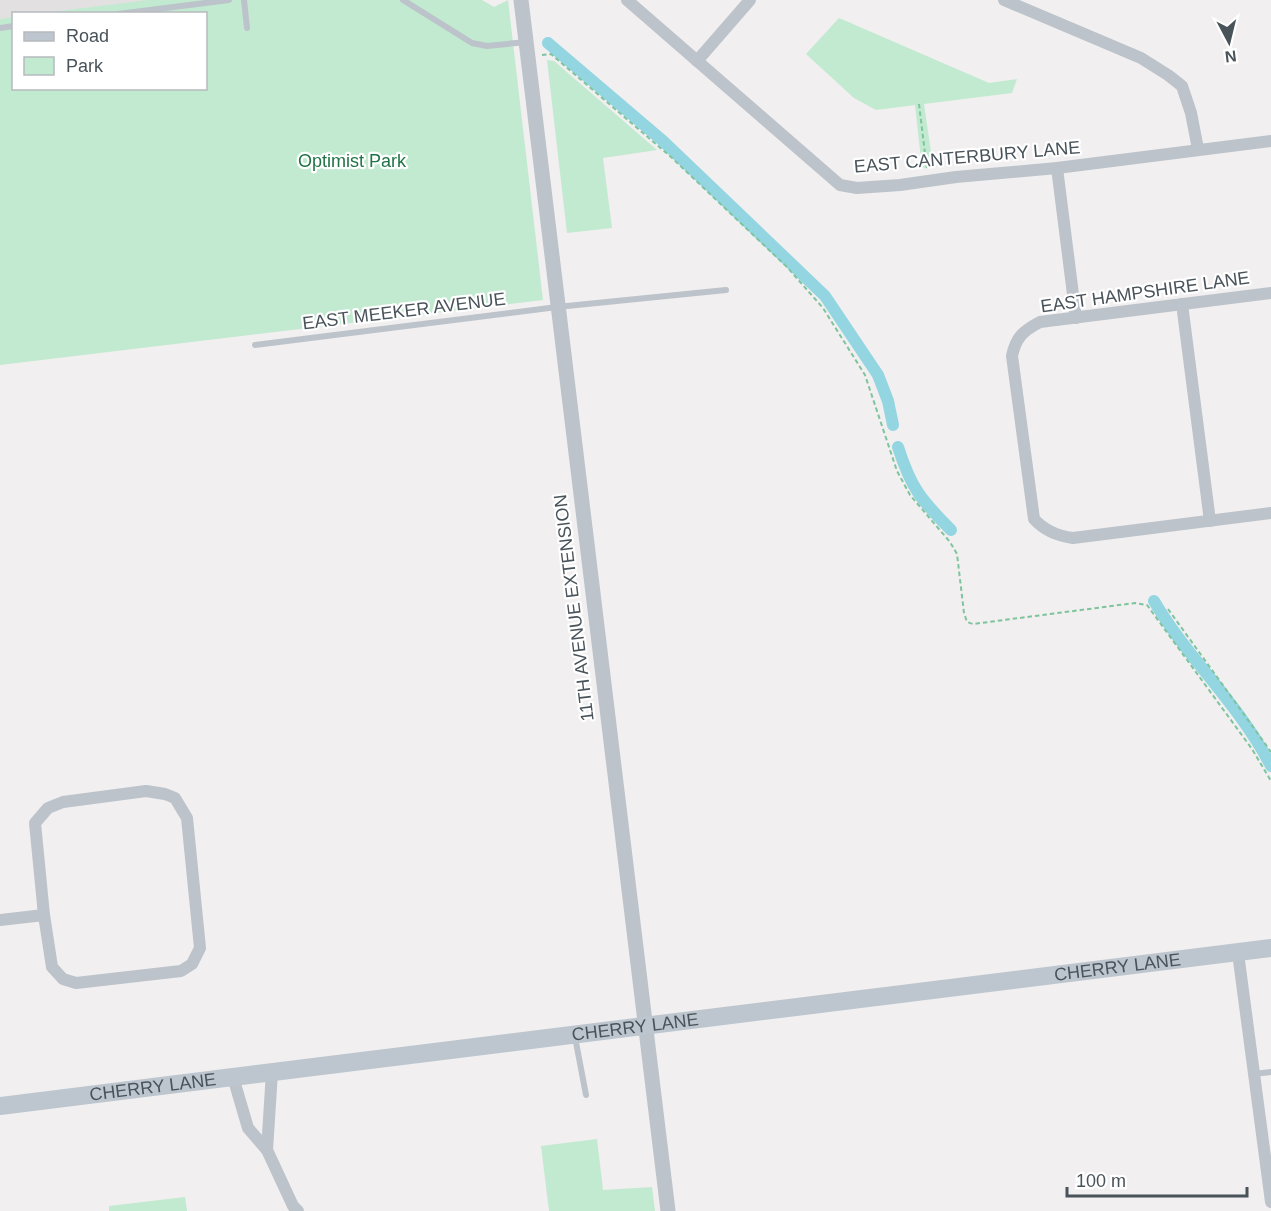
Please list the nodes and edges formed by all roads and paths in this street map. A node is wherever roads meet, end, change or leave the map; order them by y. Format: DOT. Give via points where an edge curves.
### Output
graph roads {
  1 [pos="230,0"];
  2 [pos="244,0"];
  3 [pos="403,0"];
  4 [pos="521,0"];
  5 [pos="627,0"];
  6 [pos="750,0"];
  7 [pos="1004,0"];
  8 [pos="133,12"];
  9 [pos="247,28"];
  10 [pos="527,49"];
  11 [pos="697,61"];
  12 [pos="919,104"];
  13 [pos="1271,141"];
  14 [pos="1197,149"];
  15 [pos="1057,168"];
  16 [pos="929,181"];
  17 [pos="726,290"];
  18 [pos="1271,293"];
  19 [pos="1182,304"];
  20 [pos="557,307"];
  21 [pos="1076,318"];
  22 [pos="255,345"];
  23 [pos="1271,513"];
  24 [pos="1210,521"];
  25 [pos="1168,609"];
  26 [pos="1271,752"];
  27 [pos="1271,781"];
  28 [pos="44,915"];
  29 [pos="0,920"];
  30 [pos="1271,948"];
  31 [pos="1238,953"];
  32 [pos="645,1025"];
  33 [pos="575,1034"];
  34 [pos="272,1072"];
  35 [pos="1271,1072"];
  36 [pos="1254,1074"];
  37 [pos="233,1077"];
  38 [pos="586,1095"];
  39 [pos="0,1106"];
  40 [pos="267,1150"];
  41 [pos="1271,1202"];
  42 [pos="298,1211"];
  43 [pos="668,1211"];
  1 -- 8 [label="lane"];
  2 -- 9 [label="lane"];
  3 -- 10 [label="lane" via="472,43"];
  4 -- 10 [label="street, 11TH AVENUE EXTENSION"];
  5 -- 11 [label="street, EAST CANTERBURY LANE"];
  6 -- 11 [label="street"];
  7 -- 14 [label="street" via="1141,58 1168,75 1182,86"];
  10 -- 20 [label="street, 11TH AVENUE EXTENSION"];
  10 -- 27 [label="path" via="551,54 680,165 787,267 823,308 865,375 897,471 910,495 957,554 967,622 1135,603 1147,605 1246,739"];
  11 -- 16 [label="street, EAST CANTERBURY LANE" via="840,185 857,188"];
  12 -- 16 [label="path"];
  13 -- 14 [label="street, EAST CANTERBURY LANE"];
  14 -- 15 [label="street, EAST CANTERBURY LANE"];
  15 -- 16 [label="street, EAST CANTERBURY LANE"];
  15 -- 21 [label="street"];
  17 -- 20 [label="lane, EAST MEEKER AVENUE"];
  18 -- 19 [label="street, EAST HAMPSHIRE LANE"];
  19 -- 21 [label="street, EAST HAMPSHIRE LANE"];
  19 -- 24 [label="street"];
  20 -- 22 [label="lane, EAST MEEKER AVENUE"];
  20 -- 32 [label="street, 11TH AVENUE EXTENSION"];
  21 -- 24 [label="street, EAST HAMPSHIRE LANE" via="1040,322 1026,329 1014,346 1012,356 1034,519 1058,536 1073,538"];
  23 -- 24 [label="street"];
  25 -- 26 [label="path"];
  28 -- 28 [label="street" via="52,967 63,979 76,983 164,973 192,964 200,948 200,932 188,818 175,798 146,791 63,802 48,808 35,823"];
  28 -- 29 [label="street"];
  30 -- 31 [label="main road, CHERRY LANE"];
  31 -- 32 [label="main road, CHERRY LANE"];
  31 -- 36 [label="street"];
  32 -- 33 [label="main road, CHERRY LANE"];
  32 -- 43 [label="street, 11TH AVENUE EXTENSION"];
  33 -- 34 [label="main road, CHERRY LANE"];
  33 -- 38 [label="lane"];
  34 -- 37 [label="main road, CHERRY LANE"];
  34 -- 40 [label="street"];
  35 -- 36 [label="lane"];
  36 -- 41 [label="street"];
  37 -- 39 [label="main road, CHERRY LANE"];
  37 -- 40 [label="street" via="248,1128"];
  40 -- 42 [label="street"];
}
